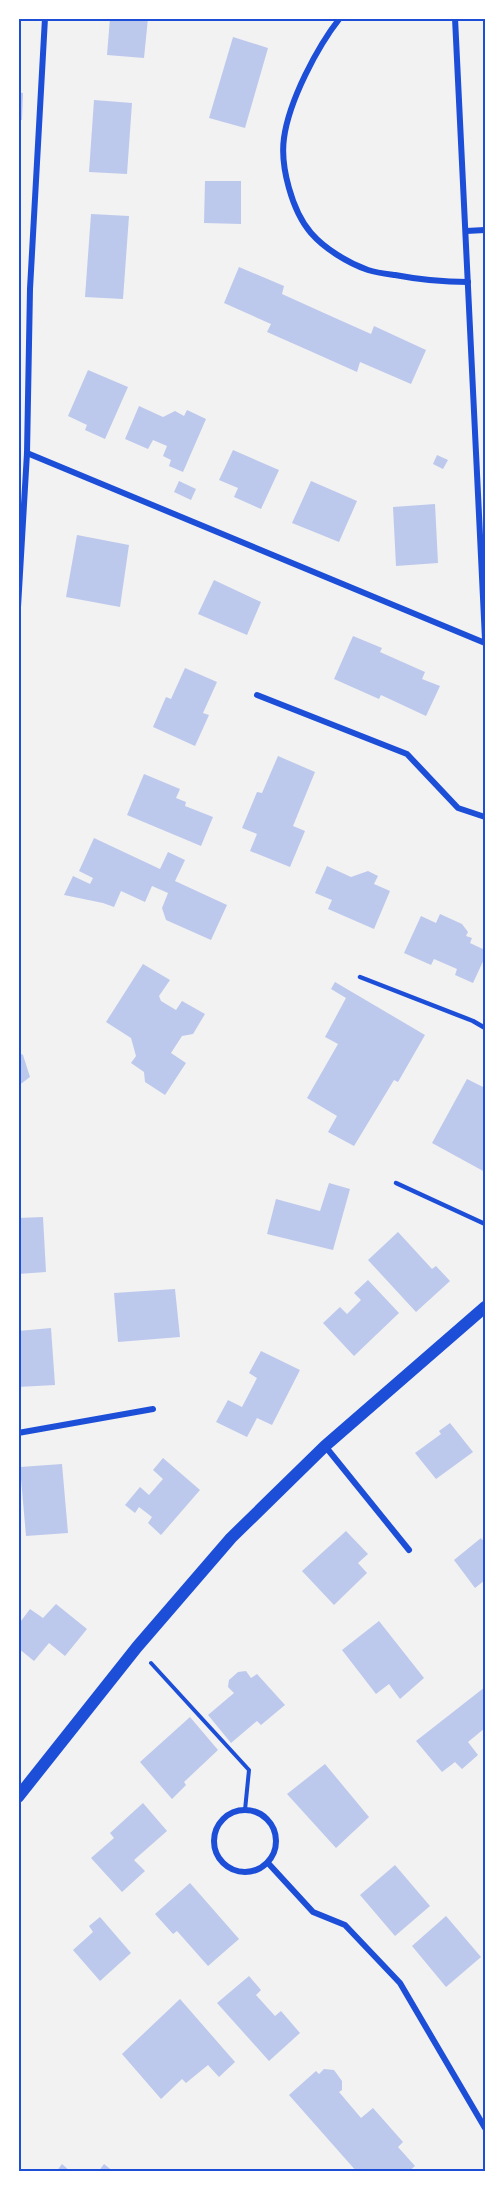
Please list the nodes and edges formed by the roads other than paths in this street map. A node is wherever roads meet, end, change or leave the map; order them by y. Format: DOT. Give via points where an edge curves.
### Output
graph roads {
  1 [pos="45,18"];
  2 [pos="340,18"];
  3 [pos="455,18"];
  4 [pos="485,230"];
  5 [pos="466,231"];
  6 [pos="468,282"];
  7 [pos="27,453"];
  8 [pos="477,477"];
  9 [pos="485,481"];
  10 [pos="18,607"];
  11 [pos="485,641"];
  12 [pos="257,695"];
  13 [pos="485,817"];
  14 [pos="360,977"];
  15 [pos="485,1028"];
  16 [pos="396,1183"];
  17 [pos="485,1224"];
  18 [pos="485,1307"];
  19 [pos="153,1409"];
  20 [pos="18,1433"];
  21 [pos="325,1446"];
  22 [pos="409,1550"];
  23 [pos="18,1797"];
  24 [pos="268,1863"];
  25 [pos="485,2128"];
  1 -- 7 [label="street" via="30,289"];
  2 -- 6 [label="street" via="327,34 291,108 284,139 285,177 293,200 311,233 338,256 369,271 436,283"];
  3 -- 5 [label="street"];
  4 -- 5 [label="street"];
  5 -- 6 [label="street"];
  6 -- 8 [label="street"];
  7 -- 10 [label="street"];
  7 -- 11 [label="street"];
  8 -- 9 [label="street"];
  8 -- 11 [label="street"];
  12 -- 13 [label="street" via="407,754 458,808"];
  14 -- 15 [label="lane"];
  16 -- 17 [label="lane"];
  18 -- 21 [label="main road"];
  19 -- 20 [label="street"];
  21 -- 22 [label="street"];
  21 -- 23 [label="main road" via="231,1538 137,1647"];
  24 -- 24 [label="street" via="246,1873 224,1864 214,1842 223,1820 244,1810 267,1819 274,1828 275,1847"];
  24 -- 25 [label="street" via="313,1912 345,1925 400,1983"];
}
